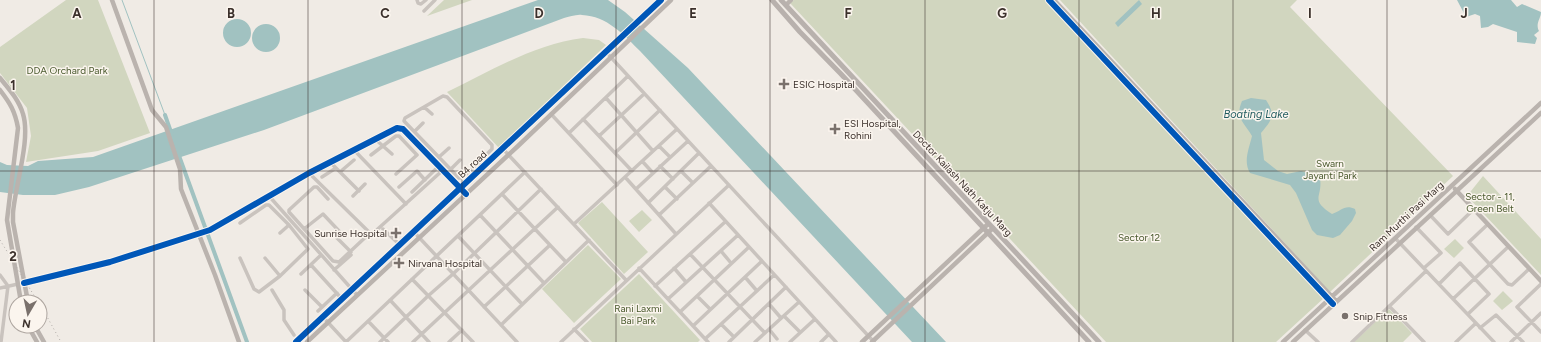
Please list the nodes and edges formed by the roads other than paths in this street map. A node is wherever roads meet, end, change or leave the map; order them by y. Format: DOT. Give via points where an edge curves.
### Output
graph roads {
  1 [pos="112,0"];
  2 [pos="417,0"];
  3 [pos="426,0"];
  4 [pos="435,0"];
  5 [pos="661,0"];
  6 [pos="671,0"];
  7 [pos="772,0"];
  8 [pos="791,0"];
  9 [pos="1049,0"];
  10 [pos="1054,0"];
  11 [pos="784,2"];
  12 [pos="424,11"];
  13 [pos="814,36"];
  14 [pos="809,41"];
  15 [pos="606,52"];
  16 [pos="611,58"];
  17 [pos="628,76"];
  18 [pos="0,78"];
  19 [pos="0,90"];
  20 [pos="644,94"];
  21 [pos="606,98"];
  22 [pos="1541,103"];
  23 [pos="424,107"];
  24 [pos="660,110"];
  25 [pos="1541,113"];
  26 [pos="432,114"];
  27 [pos="551,114"];
  28 [pos="621,115"];
  29 [pos="583,119"];
  30 [pos="423,123"];
  31 [pos="677,129"];
  32 [pos="415,131"];
  33 [pos="637,132"];
  34 [pos="569,133"];
  35 [pos="599,136"];
  36 [pos="375,139"];
  37 [pos="688,141"];
  38 [pos="427,143"];
  39 [pos="384,146"];
  40 [pos="659,146"];
  41 [pos="422,148"];
  42 [pos="449,148"];
  43 [pos="503,148"];
  44 [pos="354,150"];
  45 [pos="653,151"];
  46 [pos="615,153"];
  47 [pos="700,153"];
  48 [pos="392,154"];
  49 [pos="508,154"];
  50 [pos="371,156"];
  51 [pos="440,157"];
  52 [pos="670,157"];
  53 [pos="354,160"];
  54 [pos="460,160"];
  55 [pos="642,161"];
  56 [pos="330,162"];
  57 [pos="478,163"];
  58 [pos="439,166"];
  59 [pos="660,166"];
  60 [pos="711,166"];
  61 [pos="336,168"];
  62 [pos="482,168"];
  63 [pos="451,169"];
  64 [pos="443,170"];
  65 [pos="632,171"];
  66 [pos="681,171"];
  67 [pos="340,172"];
  68 [pos="525,172"];
  69 [pos="309,173"];
  70 [pos="653,173"];
  71 [pos="396,174"];
  72 [pos="322,177"];
  73 [pos="625,177"];
  74 [pos="673,179"];
  75 [pos="425,180"];
  76 [pos="693,183"];
  77 [pos="365,184"];
  78 [pos="617,185"];
  79 [pos="729,185"];
  80 [pos="1452,186"];
  81 [pos="399,187"];
  82 [pos="665,187"];
  83 [pos="460,188"];
  84 [pos="541,189"];
  85 [pos="636,189"];
  86 [pos="1456,190"];
  87 [pos="359,191"];
  88 [pos="412,192"];
  89 [pos="466,194"];
  90 [pos="502,194"];
  91 [pos="269,196"];
  92 [pos="353,196"];
  93 [pos="328,199"];
  94 [pos="677,199"];
  95 [pos="648,203"];
  96 [pos="709,203"];
  97 [pos="406,204"];
  98 [pos="11,205"];
  99 [pos="558,207"];
  100 [pos="1474,210"];
  101 [pos="518,211"];
  102 [pos="480,215"];
  103 [pos="659,215"];
  104 [pos="1430,215"];
  105 [pos="726,222"];
  106 [pos="240,223"];
  107 [pos="574,224"];
  108 [pos="988,224"];
  109 [pos="289,225"];
  110 [pos="1487,225"];
  111 [pos="1416,227"];
  112 [pos="984,228"];
  113 [pos="383,229"];
  114 [pos="534,229"];
  115 [pos="302,230"];
  116 [pos="991,230"];
  117 [pos="15,231"];
  118 [pos="8,232"];
  119 [pos="414,232"];
  120 [pos="496,232"];
  121 [pos="280,233"];
  122 [pos="199,234"];
  123 [pos="371,234"];
  124 [pos="676,234"];
  125 [pos="738,235"];
  126 [pos="458,236"];
  127 [pos="302,237"];
  128 [pos="419,238"];
  129 [pos="1395,238"];
  130 [pos="589,240"];
  131 [pos="1399,242"];
  132 [pos="400,245"];
  133 [pos="550,245"];
  134 [pos="749,247"];
  135 [pos="1508,247"];
  136 [pos="512,249"];
  137 [pos="721,251"];
  138 [pos="351,252"];
  139 [pos="475,254"];
  140 [pos="690,254"];
  141 [pos="321,255"];
  142 [pos="436,256"];
  143 [pos="240,258"];
  144 [pos="265,258"];
  145 [pos="762,261"];
  146 [pos="566,262"];
  147 [pos="731,263"];
  148 [pos="311,264"];
  149 [pos="1489,264"];
  150 [pos="528,266"];
  151 [pos="703,267"];
  152 [pos="639,268"];
  153 [pos="674,268"];
  154 [pos="1529,268"];
  155 [pos="334,270"];
  156 [pos="490,270"];
  157 [pos="1425,270"];
  158 [pos="301,274"];
  159 [pos="453,274"];
  160 [pos="774,274"];
  161 [pos="934,274"];
  162 [pos="0,275"];
  163 [pos="280,276"];
  164 [pos="745,277"];
  165 [pos="1474,278"];
  166 [pos="412,279"];
  167 [pos="939,279"];
  168 [pos="626,280"];
  169 [pos="714,280"];
  170 [pos="686,282"];
  171 [pos="24,283"];
  172 [pos="544,283"];
  173 [pos="1541,283"];
  174 [pos="18,284"];
  175 [pos="1439,284"];
  176 [pos="8,286"];
  177 [pos="655,286"];
  178 [pos="506,287"];
  179 [pos="0,288"];
  180 [pos="786,288"];
  181 [pos="272,290"];
  182 [pos="306,290"];
  183 [pos="352,290"];
  184 [pos="468,290"];
  185 [pos="757,291"];
  186 [pos="337,293"];
  187 [pos="727,293"];
  188 [pos="20,294"];
  189 [pos="26,294"];
  190 [pos="357,295"];
  191 [pos="428,296"];
  192 [pos="697,296"];
  193 [pos="1330,298"];
  194 [pos="342,299"];
  195 [pos="668,299"];
  196 [pos="1453,299"];
  197 [pos="390,300"];
  198 [pos="799,302"];
  199 [pos="1334,303"];
  200 [pos="522,304"];
  201 [pos="769,304"];
  202 [pos="1389,306"];
  203 [pos="322,307"];
  204 [pos="484,307"];
  205 [pos="740,307"];
  206 [pos="710,309"];
  207 [pos="318,311"];
  208 [pos="444,312"];
  209 [pos="680,312"];
  210 [pos="1541,313"];
  211 [pos="1468,314"];
  212 [pos="323,317"];
  213 [pos="782,317"];
  214 [pos="406,318"];
  215 [pos="815,319"];
  216 [pos="752,320"];
  217 [pos="2,321"];
  218 [pos="368,321"];
  219 [pos="328,322"];
  220 [pos="1531,322"];
  221 [pos="1476,323"];
  222 [pos="721,324"];
  223 [pos="500,325"];
  224 [pos="693,326"];
  225 [pos="1480,328"];
  226 [pos="574,329"];
  227 [pos="462,330"];
  228 [pos="769,330"];
  229 [pos="1306,330"];
  230 [pos="800,332"];
  231 [pos="1541,332"];
  232 [pos="765,333"];
  233 [pos="422,334"];
  234 [pos="829,334"];
  235 [pos="294,335"];
  236 [pos="868,336"];
  237 [pos="1517,336"];
  238 [pos="734,337"];
  239 [pos="384,338"];
  240 [pos="777,339"];
  241 [pos="706,341"];
  242 [pos="792,341"];
  243 [pos="1491,341"];
  244 [pos="1,342"];
  245 [pos="239,342"];
  246 [pos="296,342"];
  247 [pos="307,342"];
  248 [pos="380,342"];
  249 [pos="388,342"];
  250 [pos="413,342"];
  251 [pos="429,342"];
  252 [pos="449,342"];
  253 [pos="473,342"];
  254 [pos="517,342"];
  255 [pos="560,342"];
  256 [pos="587,342"];
  257 [pos="729,342"];
  258 [pos="755,342"];
  259 [pos="821,342"];
  260 [pos="836,342"];
  261 [pos="862,342"];
  262 [pos="873,342"];
  263 [pos="1089,342"];
  264 [pos="1099,342"];
  265 [pos="1283,342"];
  266 [pos="1293,342"];
  267 [pos="1318,342"];
  268 [pos="1352,342"];
  269 [pos="1424,342"];
  270 [pos="1456,342"];
  271 [pos="1510,342"];
  272 [pos="1523,342"];
  1 -- 122 [label="street" via="152,110 166,127 179,165 180,183"];
  2 -- 3 [label="street" via="421,4"];
  4 -- 12 [label="street"];
  5 -- 15 [label="street, B4 road"];
  6 -- 16 [label="street, B4 road"];
  7 -- 14 [label="main road, Doctor Kailash Nath Katju Marg"];
  8 -- 11 [label="street"];
  9 -- 193 [label="street"];
  10 -- 193 [label="street"];
  11 -- 13 [label="main road, Doctor Kailash Nath Katju Marg"];
  13 -- 14 [label="main road"];
  13 -- 108 [label="main road, Doctor Kailash Nath Katju Marg"];
  14 -- 112 [label="main road, Doctor Kailash Nath Katju Marg"];
  15 -- 16 [label="street"];
  15 -- 43 [label="street, B4 road"];
  16 -- 17 [label="street"];
  16 -- 27 [label="street, B4 road"];
  17 -- 20 [label="street"];
  17 -- 21 [label="street"];
  18 -- 98 [label="street" via="18,102 24,115 25,140"];
  19 -- 98 [label="street" via="16,115 18,128"];
  20 -- 24 [label="street"];
  20 -- 28 [label="street"];
  21 -- 28 [label="street"];
  21 -- 29 [label="street"];
  22 -- 80 [label="street, Ram Murthi Pasi Marg"];
  23 -- 26 [label="street"];
  23 -- 32 [label="street" via="404,120"];
  23 -- 57 [label="street" via="442,96 448,97 492,145 492,149"];
  24 -- 31 [label="street"];
  24 -- 33 [label="street"];
  25 -- 86 [label="street, Ram Murthi Pasi Marg"];
  27 -- 34 [label="street"];
  27 -- 49 [label="street, B4 road"];
  28 -- 33 [label="street"];
  28 -- 35 [label="street"];
  29 -- 34 [label="street"];
  29 -- 35 [label="street"];
  30 -- 32 [label="street"];
  31 -- 37 [label="street"];
  31 -- 40 [label="street"];
  32 -- 38 [label="street"];
  33 -- 45 [label="street"];
  33 -- 46 [label="street"];
  34 -- 78 [label="street"];
  35 -- 46 [label="street"];
  36 -- 39 [label="street"];
  36 -- 41 [label="street" via="400,128"];
  36 -- 44 [label="street"];
  37 -- 47 [label="street"];
  37 -- 52 [label="street"];
  38 -- 41 [label="street"];
  38 -- 51 [label="street"];
  39 -- 48 [label="street"];
  39 -- 50 [label="street"];
  39 -- 71 [label="street" via="398,135 417,155"];
  40 -- 45 [label="street"];
  40 -- 52 [label="street"];
  41 -- 58 [label="street"];
  42 -- 51 [label="street"];
  43 -- 49 [label="street"];
  43 -- 62 [label="street, B4 road"];
  44 -- 56 [label="street"];
  44 -- 97 [label="street"];
  45 -- 55 [label="street"];
  46 -- 65 [label="street"];
  47 -- 60 [label="street"];
  47 -- 66 [label="street"];
  49 -- 68 [label="street"];
  49 -- 89 [label="street, B4 road"];
  51 -- 63 [label="street"];
  52 -- 59 [label="street"];
  53 -- 67 [label="street"];
  54 -- 63 [label="street"];
  55 -- 65 [label="street"];
  55 -- 70 [label="street"];
  56 -- 61 [label="street"];
  56 -- 69 [label="street"];
  57 -- 62 [label="street"];
  57 -- 63 [label="street" via="462,178"];
  58 -- 64 [label="street"];
  58 -- 75 [label="street"];
  59 -- 70 [label="street"];
  59 -- 74 [label="street"];
  60 -- 76 [label="street"];
  60 -- 79 [label="street"];
  61 -- 67 [label="street"];
  61 -- 72 [label="street"];
  62 -- 83 [label="street, B4 road"];
  64 -- 83 [label="street"];
  64 -- 97 [label="street"];
  65 -- 73 [label="street"];
  66 -- 74 [label="street"];
  66 -- 76 [label="street"];
  67 -- 87 [label="street"];
  68 -- 84 [label="street"];
  68 -- 90 [label="street"];
  69 -- 91 [label="street"];
  69 -- 123 [label="street"];
  70 -- 85 [label="street"];
  73 -- 78 [label="street"];
  73 -- 85 [label="street"];
  74 -- 82 [label="street"];
  75 -- 81 [label="street" via="417,170"];
  75 -- 88 [label="street"];
  76 -- 94 [label="street"];
  77 -- 87 [label="street"];
  78 -- 107 [label="street"];
  79 -- 96 [label="street"];
  79 -- 236 [label="street"];
  80 -- 86 [label="street"];
  80 -- 129 [label="street, Ram Murthi Pasi Marg"];
  82 -- 94 [label="street"];
  82 -- 95 [label="street"];
  83 -- 89 [label="street"];
  83 -- 119 [label="street, B4 road"];
  84 -- 99 [label="street"];
  84 -- 101 [label="street"];
  85 -- 95 [label="street"];
  86 -- 100 [label="street"];
  86 -- 104 [label="street, Ram Murthi Pasi Marg"];
  87 -- 92 [label="street"];
  89 -- 128 [label="street, B4 road"];
  90 -- 101 [label="street"];
  90 -- 102 [label="street"];
  91 -- 115 [label="street"];
  91 -- 122 [label="street"];
  93 -- 115 [label="street" via="314,186 289,210"];
  94 -- 103 [label="street"];
  95 -- 103 [label="street"];
  96 -- 105 [label="street"];
  96 -- 124 [label="street"];
  97 -- 123 [label="street"];
  98 -- 117 [label="street"];
  98 -- 118 [label="street" via="7,220"];
  99 -- 107 [label="street"];
  99 -- 114 [label="street"];
  100 -- 104 [label="street" via="1448,234"];
  100 -- 110 [label="street"];
  101 -- 114 [label="street"];
  101 -- 120 [label="street"];
  102 -- 120 [label="street"];
  102 -- 126 [label="street"];
  103 -- 124 [label="street"];
  104 -- 111 [label="street, Ram Murthi Pasi Marg"];
  105 -- 125 [label="street"];
  105 -- 140 [label="street"];
  106 -- 109 [label="street" via="269,205"];
  107 -- 130 [label="street"];
  108 -- 112 [label="street"];
  108 -- 116 [label="main road, Doctor Kailash Nath Katju Marg"];
  109 -- 121 [label="street"];
  109 -- 127 [label="street"];
  110 -- 135 [label="street"];
  110 -- 149 [label="street" via="1469,242"];
  111 -- 131 [label="street, Ram Murthi Pasi Marg"];
  111 -- 157 [label="street" via="1441,253"];
  112 -- 116 [label="main road, Doctor Kailash Nath Katju Marg"];
  112 -- 161 [label="street"];
  113 -- 132 [label="street"];
  114 -- 133 [label="street"];
  114 -- 136 [label="street"];
  115 -- 127 [label="street"];
  115 -- 138 [label="street" via="335,262 339,262"];
  115 -- 138 [label="street" via="320,215 324,215 339,231 337,238"];
  116 -- 167 [label="street"];
  116 -- 263 [label="main road, Doctor Kailash Nath Katju Marg"];
  116 -- 264 [label="main road, Doctor Kailash Nath Katju Marg"];
  117 -- 118 [label="street"];
  117 -- 171 [label="street"];
  118 -- 174 [label="street"];
  119 -- 128 [label="street"];
  119 -- 132 [label="street, B4 road"];
  120 -- 136 [label="street"];
  120 -- 139 [label="street"];
  122 -- 171 [label="street" via="110,262"];
  122 -- 245 [label="street"];
  123 -- 138 [label="street"];
  123 -- 155 [label="street"];
  124 -- 152 [label="street"];
  125 -- 134 [label="street"];
  125 -- 137 [label="street"];
  126 -- 139 [label="street"];
  126 -- 142 [label="street"];
  127 -- 141 [label="street"];
  127 -- 163 [label="street" via="308,250"];
  128 -- 142 [label="street"];
  128 -- 190 [label="street, B4 road"];
  129 -- 131 [label="street"];
  129 -- 193 [label="street, Ram Murthi Pasi Marg"];
  130 -- 146 [label="street"];
  130 -- 168 [label="street"];
  131 -- 157 [label="street"];
  131 -- 199 [label="street, Ram Murthi Pasi Marg"];
  132 -- 183 [label="street, B4 road"];
  133 -- 146 [label="street"];
  133 -- 150 [label="street"];
  134 -- 145 [label="street"];
  134 -- 147 [label="street"];
  135 -- 149 [label="street"];
  135 -- 154 [label="street"];
  136 -- 150 [label="street"];
  136 -- 156 [label="street"];
  137 -- 147 [label="street"];
  137 -- 151 [label="street"];
  139 -- 156 [label="street"];
  139 -- 159 [label="street"];
  140 -- 151 [label="street"];
  140 -- 153 [label="street"];
  141 -- 148 [label="street"];
  141 -- 155 [label="street"];
  142 -- 159 [label="street"];
  142 -- 166 [label="street"];
  143 -- 163 [label="street" via="256,291 262,291"];
  144 -- 163 [label="street"];
  145 -- 160 [label="street"];
  145 -- 164 [label="street"];
  146 -- 172 [label="street"];
  147 -- 169 [label="street"];
  148 -- 158 [label="street"];
  148 -- 186 [label="street"];
  149 -- 154 [label="street" via="1510,285"];
  149 -- 165 [label="street"];
  150 -- 172 [label="street"];
  150 -- 178 [label="street"];
  151 -- 169 [label="street"];
  151 -- 170 [label="street"];
  152 -- 168 [label="street"];
  152 -- 177 [label="street"];
  153 -- 170 [label="street"];
  153 -- 177 [label="street"];
  154 -- 173 [label="street"];
  155 -- 183 [label="street"];
  156 -- 178 [label="street"];
  156 -- 184 [label="street"];
  157 -- 175 [label="street"];
  157 -- 202 [label="street"];
  159 -- 184 [label="street"];
  159 -- 191 [label="street"];
  160 -- 180 [label="street"];
  160 -- 185 [label="street"];
  161 -- 167 [label="street"];
  161 -- 236 [label="street"];
  162 -- 176 [label="street"];
  164 -- 185 [label="street"];
  164 -- 187 [label="street"];
  165 -- 175 [label="street" via="1460,263"];
  165 -- 196 [label="street"];
  165 -- 211 [label="street" via="1489,294"];
  166 -- 191 [label="street"];
  166 -- 197 [label="street"];
  167 -- 262 [label="street"];
  168 -- 226 [label="street"];
  169 -- 187 [label="street"];
  169 -- 192 [label="street"];
  170 -- 195 [label="street"];
  171 -- 189 [label="street"];
  172 -- 200 [label="street"];
  173 -- 220 [label="street" via="1517,307"];
  174 -- 176 [label="street"];
  174 -- 188 [label="street"];
  175 -- 196 [label="street"];
  176 -- 179 [label="street"];
  176 -- 217 [label="street"];
  177 -- 195 [label="street"];
  178 -- 200 [label="street"];
  178 -- 204 [label="street"];
  180 -- 198 [label="street"];
  180 -- 201 [label="street"];
  181 -- 235 [label="street" via="284,310 284,320"];
  182 -- 203 [label="street"];
  183 -- 190 [label="street"];
  183 -- 194 [label="street, B4 road"];
  184 -- 204 [label="street"];
  184 -- 208 [label="street"];
  185 -- 205 [label="street"];
  186 -- 194 [label="street"];
  186 -- 203 [label="street"];
  187 -- 205 [label="street"];
  187 -- 206 [label="street"];
  190 -- 219 [label="street, B4 road"];
  191 -- 208 [label="street"];
  191 -- 214 [label="street"];
  192 -- 206 [label="street"];
  192 -- 209 [label="street"];
  193 -- 199 [label="street"];
  193 -- 265 [label="street, Ram Murthi Pasi Marg"];
  194 -- 212 [label="street, B4 road"];
  195 -- 209 [label="street"];
  196 -- 211 [label="street"];
  197 -- 214 [label="street"];
  197 -- 218 [label="street"];
  198 -- 213 [label="street"];
  198 -- 215 [label="street"];
  199 -- 229 [label="street, Ram Murthi Pasi Marg"];
  200 -- 223 [label="street"];
  201 -- 213 [label="street"];
  201 -- 216 [label="street"];
  202 -- 268 [label="street"];
  202 -- 269 [label="street"];
  203 -- 207 [label="street"];
  204 -- 223 [label="street"];
  205 -- 216 [label="street"];
  205 -- 222 [label="street"];
  206 -- 224 [label="street"];
  208 -- 227 [label="street"];
  208 -- 233 [label="street"];
  209 -- 224 [label="street"];
  210 -- 220 [label="street"];
  211 -- 221 [label="street"];
  212 -- 219 [label="street"];
  212 -- 246 [label="street, B4 road"];
  213 -- 228 [label="street"];
  213 -- 230 [label="street"];
  214 -- 233 [label="street"];
  214 -- 239 [label="street"];
  215 -- 230 [label="street"];
  215 -- 234 [label="street"];
  216 -- 232 [label="street"];
  216 -- 238 [label="street"];
  217 -- 244 [label="street"];
  218 -- 219 [label="street" via="346,342"];
  218 -- 239 [label="street"];
  219 -- 247 [label="street, B4 road"];
  220 -- 231 [label="street"];
  220 -- 237 [label="street"];
  221 -- 225 [label="street"];
  221 -- 270 [label="street"];
  222 -- 238 [label="street"];
  222 -- 241 [label="street"];
  223 -- 254 [label="street"];
  224 -- 241 [label="street"];
  225 -- 237 [label="street" via="1495,315"];
  225 -- 243 [label="street"];
  226 -- 255 [label="street"];
  226 -- 256 [label="street"];
  227 -- 252 [label="street"];
  227 -- 253 [label="street"];
  228 -- 232 [label="street"];
  228 -- 240 [label="street"];
  229 -- 266 [label="street, Ram Murthi Pasi Marg"];
  229 -- 267 [label="street"];
  230 -- 242 [label="street"];
  232 -- 258 [label="street"];
  233 -- 250 [label="street"];
  233 -- 251 [label="street"];
  234 -- 259 [label="street"];
  234 -- 260 [label="street"];
  236 -- 261 [label="street"];
  236 -- 262 [label="street"];
  237 -- 271 [label="street"];
  237 -- 272 [label="street"];
  238 -- 257 [label="street"];
  239 -- 248 [label="street"];
  239 -- 249 [label="street"];
}
